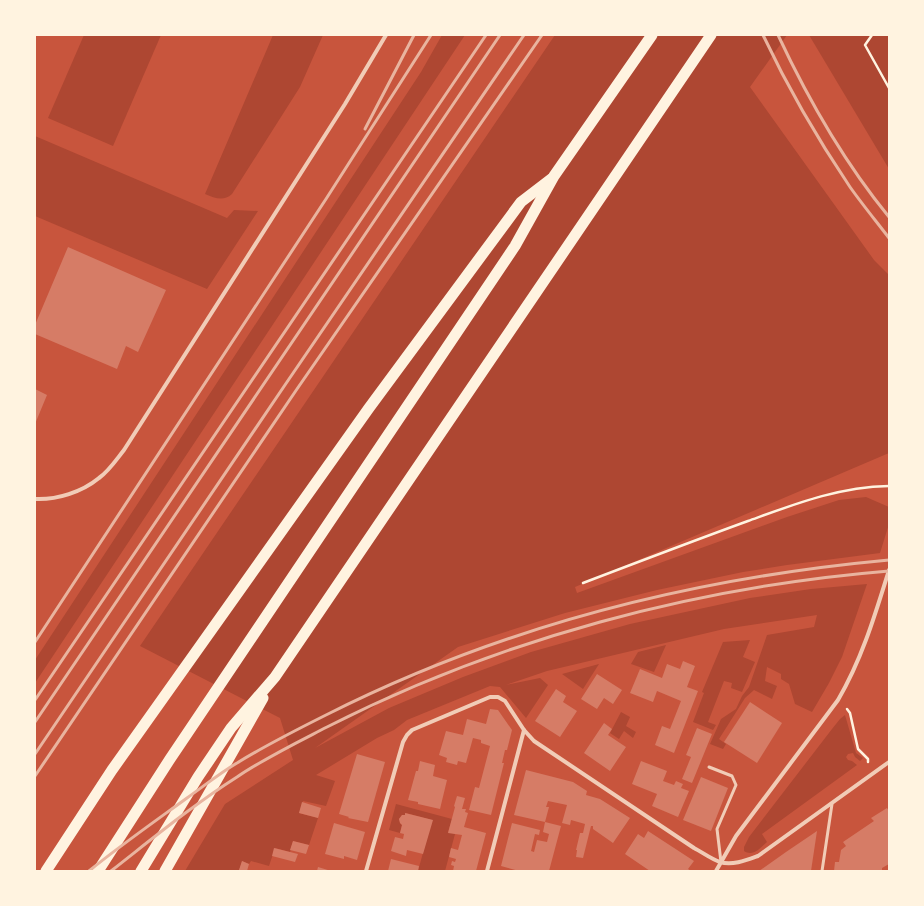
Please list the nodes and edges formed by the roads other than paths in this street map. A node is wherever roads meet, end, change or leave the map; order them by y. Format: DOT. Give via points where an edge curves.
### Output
graph roads {
  1 [pos="386,35"];
  2 [pos="652,35"];
  3 [pos="711,35"];
  4 [pos="554,176"];
  5 [pos="35,499"];
  6 [pos="889,570"];
  7 [pos="275,676"];
  8 [pos="524,730"];
  9 [pos="889,762"];
  10 [pos="710,767"];
  11 [pos="832,804"];
  12 [pos="721,862"];
  13 [pos="46,871"];
  14 [pos="98,871"];
  15 [pos="141,871"];
  16 [pos="164,871"];
  17 [pos="366,871"];
  18 [pos="487,871"];
  19 [pos="716,871"];
  20 [pos="822,871"];
  1 -- 5 [label="street" via="124,450 100,478 84,488 53,498"];
  2 -- 4 [label="highway"];
  3 -- 7 [label="highway"];
  4 -- 13 [label="highway" via="521,202 369,408 112,770"];
  4 -- 14 [label="highway" via="515,246 170,759"];
  6 -- 12 [label="street" via="861,655 849,682 736,836"];
  7 -- 15 [label="highway" via="231,728"];
  7 -- 16 [label="highway"];
  8 -- 12 [label="street" via="534,742 694,848"];
  8 -- 17 [label="street" via="505,701 498,697 490,697 407,734"];
  8 -- 18 [label="street"];
  9 -- 11 [label="street"];
  10 -- 12 [label="lane" via="732,776 736,785 717,829"];
  11 -- 12 [label="street" via="758,856 730,863"];
  11 -- 20 [label="lane"];
  12 -- 19 [label="street"];
}
